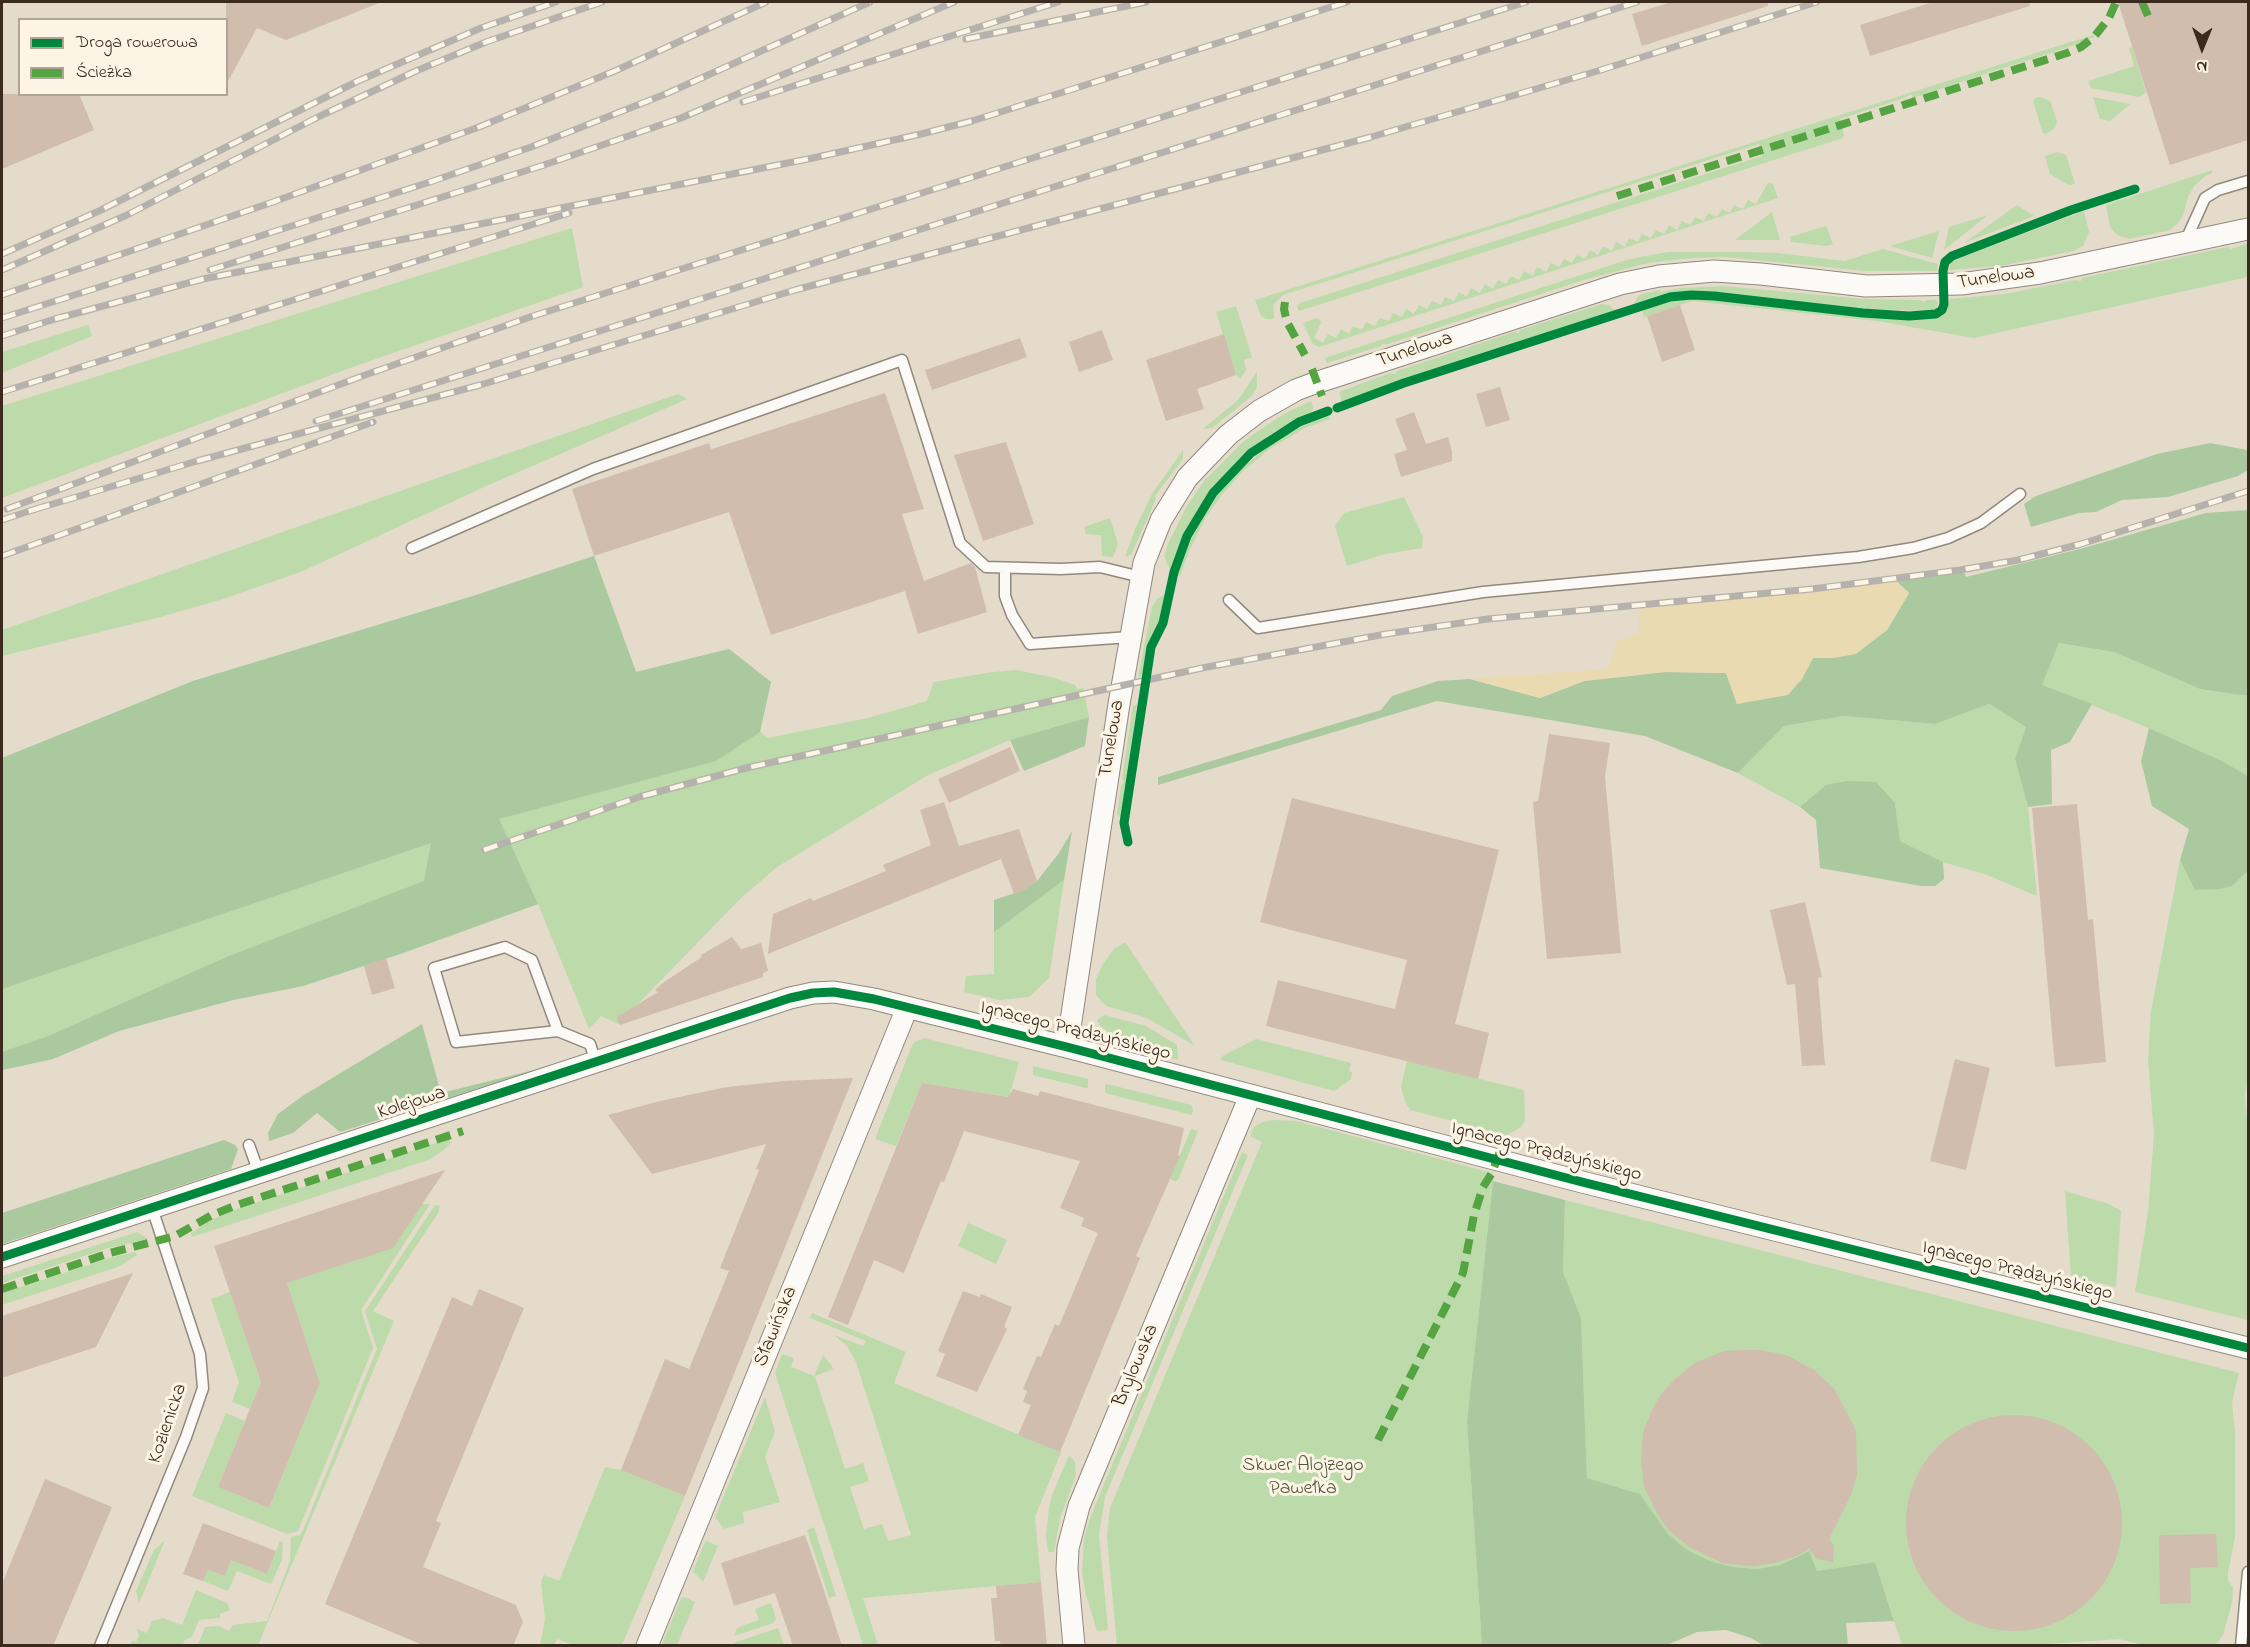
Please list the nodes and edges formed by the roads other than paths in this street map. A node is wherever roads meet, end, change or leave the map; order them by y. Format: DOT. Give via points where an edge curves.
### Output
graph roads {
  1 [pos="2248,181"];
  2 [pos="2248,229"];
  3 [pos="2184,243"];
  4 [pos="2020,494"];
  5 [pos="412,548"];
  6 [pos="1005,568"];
  7 [pos="1141,578"];
  8 [pos="1229,600"];
  9 [pos="1130,637"];
  10 [pos="834,992"];
  11 [pos="907,1008"];
  12 [pos="558,1031"];
  13 [pos="1067,1047"];
  14 [pos="596,1062"];
  15 [pos="1250,1096"];
  16 [pos="249,1145"];
  17 [pos="259,1173"];
  18 [pos="152,1208"];
  19 [pos="2,1257"];
  20 [pos="2248,1348"];
  21 [pos="2248,1572"];
  22 [pos="100,1646"];
  23 [pos="647,1646"];
  24 [pos="1074,1646"];
  25 [pos="2241,1646"];
  1 -- 3 [label="lane" via="2205,198"];
  2 -- 3 [label="street, Tunelowa"];
  3 -- 7 [label="street, Tunelowa" via="2028,275 1961,284 1866,286 1713,271 1620,284 1312,384 1276,400 1228,435 1188,478 1155,531"];
  4 -- 8 [label="lane" via="1981,523 1948,538 1858,556 1484,592 1258,628"];
  5 -- 6 [label="lane" via="593,469 902,360 960,543 986,567"];
  6 -- 7 [label="lane" via="1100,567"];
  6 -- 9 [label="lane" via="1005,596 1030,644"];
  7 -- 9 [label="street, Tunelowa"];
  9 -- 13 [label="street, Tunelowa"];
  10 -- 11 [label="street, Ignacego Prądzyńskiego"];
  10 -- 14 [label="street, Kolejowa" via="790,998"];
  11 -- 13 [label="street, Ignacego Prądzyńskiego"];
  11 -- 23 [label="street, Sławińska"];
  12 -- 12 [label="lane" via="456,1042 434,968 505,947 532,960"];
  12 -- 14 [label="lane" via="591,1044"];
  13 -- 15 [label="street, Ignacego Prądzyńskiego"];
  14 -- 17 [label="street, Kolejowa"];
  15 -- 20 [label="street, Ignacego Prądzyńskiego"];
  15 -- 24 [label="street, Brylowska" via="1079,1506 1067,1569"];
  16 -- 17 [label="lane"];
  17 -- 18 [label="street, Kolejowa"];
  18 -- 19 [label="street, Kolejowa"];
  18 -- 22 [label="lane, Kozienicka" via="200,1354 203,1388"];
  21 -- 25 [label="lane"];
}
